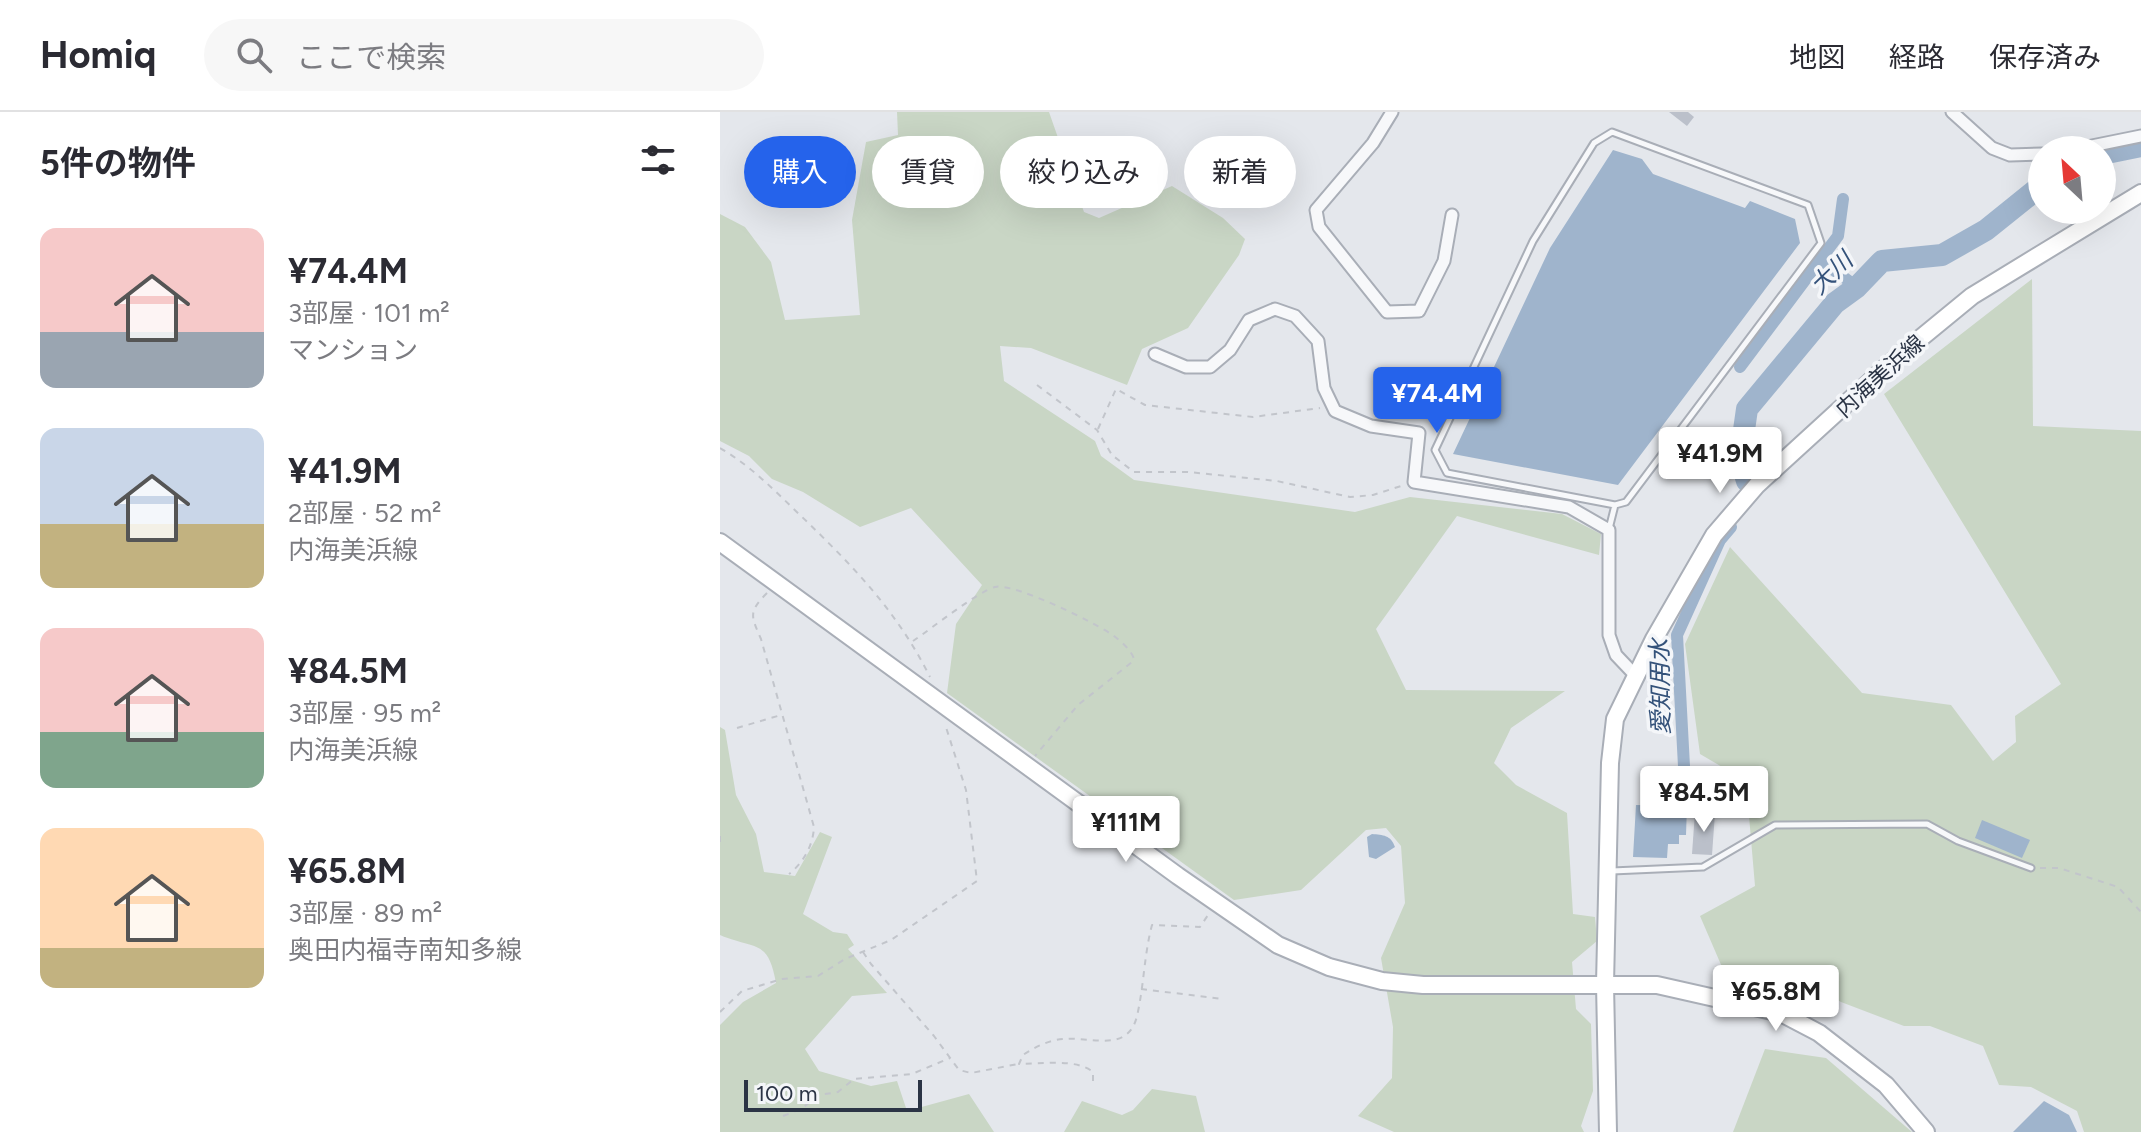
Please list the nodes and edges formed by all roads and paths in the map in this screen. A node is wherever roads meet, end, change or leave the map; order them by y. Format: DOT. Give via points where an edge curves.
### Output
graph roads {
  1 [pos="1392,112"];
  2 [pos="1952,112"];
  3 [pos="2141,136"];
  4 [pos="2116,141"];
  5 [pos="2028,154"];
  6 [pos="2141,193"];
  7 [pos="1452,215"];
  8 [pos="1155,354"];
  9 [pos="1037,385"];
  10 [pos="1335,411"];
  11 [pos="1097,430"];
  12 [pos="720,448"];
  13 [pos="1414,482"];
  14 [pos="1615,505"];
  15 [pos="1609,530"];
  16 [pos="720,542"];
  17 [pos="777,584"];
  18 [pos="913,641"];
  19 [pos="1635,675"];
  20 [pos="932,682"];
  21 [pos="946,708"];
  22 [pos="782,715"];
  23 [pos="737,728"];
  24 [pos="1026,766"];
  25 [pos="720,836"];
  26 [pos="720,842"];
  27 [pos="2031,868"];
  28 [pos="1609,871"];
  29 [pos="789,874"];
  30 [pos="1216,904"];
  31 [pos="2141,912"];
  32 [pos="863,952"];
  33 [pos="1605,984"];
  34 [pos="1140,989"];
  35 [pos="1223,999"];
  36 [pos="720,1012"];
  37 [pos="950,1058"];
  38 [pos="1019,1064"];
  39 [pos="1093,1081"];
  40 [pos="783,1116"];
  41 [pos="1608,1132"];
  42 [pos="1926,1132"];
  1 -- 7 [label="street" via="1316,210 1319,227 1387,312 1419,311 1444,261"];
  2 -- 5 [label="street" via="1992,148"];
  3 -- 4 [label="street"];
  6 -- 19 [label="main road, 内海美浜線" via="1972,296 1757,485 1714,535"];
  8 -- 10 [label="street" via="1186,367 1210,367 1230,350 1249,320 1275,309 1295,316 1318,341 1324,388"];
  9 -- 11 [label="path"];
  10 -- 11 [label="path" via="1319,407 1253,417 1145,405 1116,389"];
  10 -- 13 [label="street" via="1371,426 1419,433"];
  11 -- 13 [label="path" via="1112,455 1134,472 1277,481 1350,497"];
  12 -- 18 [label="path" via="747,464 850,563"];
  13 -- 15 [label="street" via="1569,507"];
  14 -- 14 [label="lane" via="1626,502 1821,243 1808,205 1612,132 1594,143 1533,241 1435,450 1447,473"];
  14 -- 15 [label="lane"];
  15 -- 19 [label="street" via="1609,635 1616,655"];
  16 -- 17 [label="main road"];
  17 -- 21 [label="main road"];
  17 -- 22 [label="path" via="754,605 752,617"];
  18 -- 20 [label="path"];
  18 -- 24 [label="path" via="1001,586 1024,591 1111,633 1132,653 1132,662 1078,705"];
  19 -- 28 [label="main road, 内海美浜線" via="1615,719"];
  21 -- 24 [label="main road"];
  21 -- 32 [label="path" via="945,723 966,790 977,881 891,940"];
  22 -- 23 [label="path"];
  22 -- 29 [label="path" via="814,832 801,864"];
  24 -- 30 [label="main road"];
  25 -- 26 [label="path"];
  27 -- 28 [label="lane" via="1927,824 1775,825 1703,867"];
  27 -- 31 [label="path" via="2059,868 2118,887"];
  28 -- 33 [label="main road, 内海美浜線"];
  30 -- 33 [label="main road" via="1278,945 1329,967 1382,981"];
  30 -- 34 [label="path" via="1200,927 1152,925"];
  32 -- 36 [label="path" via="818,976 782,979 742,991"];
  32 -- 37 [label="path"];
  33 -- 41 [label="main road, 内海美浜線"];
  33 -- 42 [label="main road" via="1657,985 1781,1013 1819,1033 1876,1076"];
  34 -- 35 [label="path"];
  34 -- 38 [label="path" via="1137,1017 1127,1035 1112,1041 1051,1042 1023,1055"];
  37 -- 38 [label="path" via="964,1073"];
  37 -- 40 [label="path" via="912,1074 854,1079 838,1092 813,1098"];
  38 -- 39 [label="path" via="1089,1068"];
}
